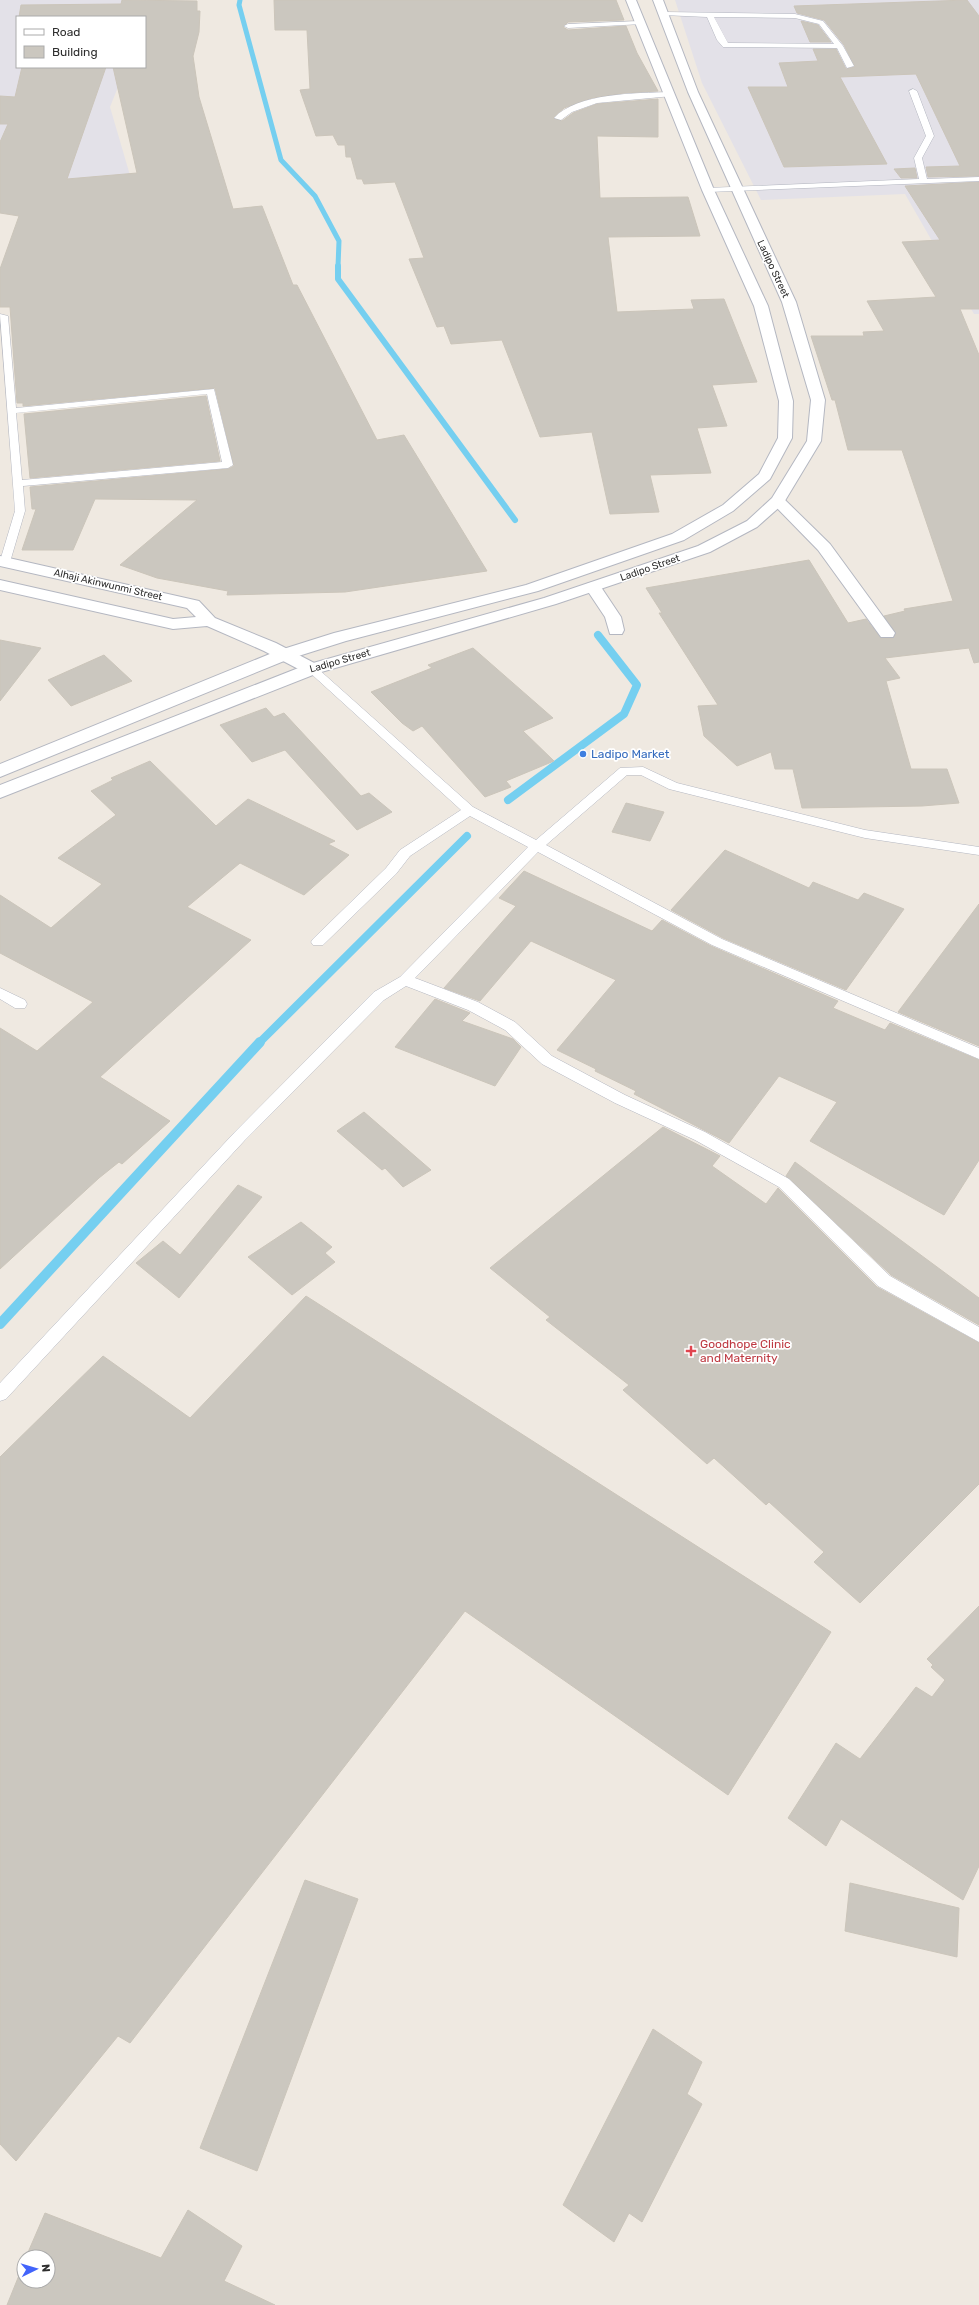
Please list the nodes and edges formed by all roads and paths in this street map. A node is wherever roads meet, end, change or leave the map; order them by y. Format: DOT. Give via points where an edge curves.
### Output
graph roads {
  1 [pos="631,0"];
  2 [pos="658,0"];
  3 [pos="665,14"];
  4 [pos="710,16"];
  5 [pos="640,23"];
  6 [pos="568,26"];
  7 [pos="839,46"];
  8 [pos="850,66"];
  9 [pos="913,91"];
  10 [pos="669,94"];
  11 [pos="558,118"];
  12 [pos="979,179"];
  13 [pos="922,181"];
  14 [pos="737,189"];
  15 [pos="708,190"];
  16 [pos="3,316"];
  17 [pos="11,411"];
  18 [pos="18,483"];
  19 [pos="778,501"];
  20 [pos="2,561"];
  21 [pos="0,584"];
  22 [pos="593,587"];
  23 [pos="209,621"];
  24 [pos="616,630"];
  25 [pos="888,633"];
  26 [pos="283,655"];
  27 [pos="312,669"];
  28 [pos="0,771"];
  29 [pos="0,792"];
  30 [pos="469,810"];
  31 [pos="537,846"];
  32 [pos="979,851"];
  33 [pos="318,942"];
  34 [pos="405,980"];
  35 [pos="0,993"];
  36 [pos="20,1004"];
  37 [pos="979,1054"];
  38 [pos="979,1335"];
  39 [pos="0,1394"];
  1 -- 5 [label="main road, Ladipo Street"];
  2 -- 3 [label="main road, Ladipo Street"];
  3 -- 4 [label="lane"];
  3 -- 14 [label="main road, Ladipo Street" via="693,92"];
  4 -- 7 [label="lane" via="795,16 821,22"];
  4 -- 7 [label="lane" via="721,40 726,44"];
  5 -- 6 [label="lane"];
  5 -- 10 [label="main road, Ladipo Street"];
  7 -- 8 [label="lane"];
  9 -- 13 [label="lane" via="930,136 918,158"];
  10 -- 11 [label="lane" via="589,103 569,109"];
  10 -- 15 [label="main road, Ladipo Street"];
  12 -- 13 [label="lane"];
  13 -- 14 [label="lane"];
  14 -- 15 [label="lane"];
  14 -- 19 [label="main road, Ladipo Street" via="789,302 818,400 814,441"];
  15 -- 26 [label="main road, Ladipo Street" via="761,306 786,401 785,438 765,476 728,508 678,537 532,588 340,637"];
  16 -- 17 [label="lane"];
  17 -- 18 [label="lane"];
  17 -- 18 [label="lane" via="211,391 228,464"];
  18 -- 20 [label="lane" via="20,511"];
  19 -- 22 [label="main road, Ladipo Street" via="752,524 704,549"];
  19 -- 25 [label="main road" via="824,547"];
  20 -- 23 [label="main road, Alhaji Akinwunmi Street" via="193,604"];
  21 -- 23 [label="main road, Alhaji Akinwunmi Street" via="173,624"];
  22 -- 24 [label="main road" via="613,617"];
  22 -- 27 [label="main road, Ladipo Street"];
  23 -- 26 [label="main road, Alhaji Akinwunmi Street" via="240,633"];
  26 -- 27 [label="main road, Alhaji Akinwunmi Street"];
  26 -- 28 [label="main road, Ladipo Street"];
  27 -- 29 [label="main road, Ladipo Street"];
  27 -- 30 [label="lane"];
  30 -- 31 [label="lane"];
  30 -- 33 [label="lane" via="405,853 391,871"];
  31 -- 32 [label="lane" via="624,772 643,771 673,786 865,834"];
  31 -- 34 [label="lane"];
  31 -- 37 [label="lane" via="717,942"];
  34 -- 38 [label="lane" via="473,1006 510,1026 547,1060 620,1099 700,1136 784,1183 884,1281"];
  34 -- 39 [label="lane" via="379,996 240,1136"];
  35 -- 36 [label="lane"];
}
